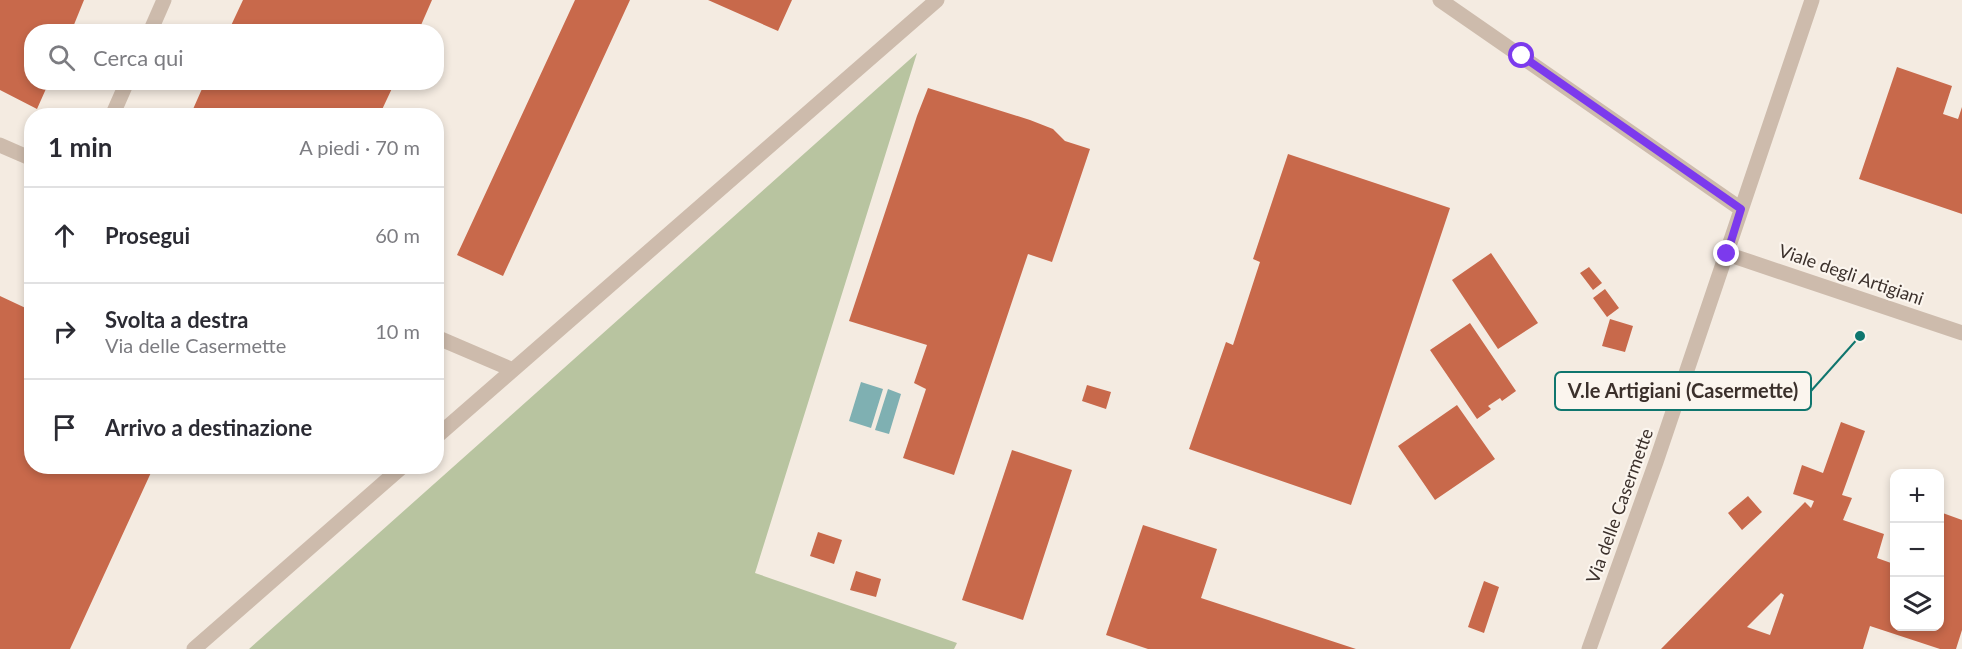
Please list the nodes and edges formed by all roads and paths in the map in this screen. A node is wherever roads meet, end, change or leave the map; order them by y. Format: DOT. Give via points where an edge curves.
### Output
graph roads {
  1 [pos="164,0"];
  2 [pos="937,0"];
  3 [pos="1440,0"];
  4 [pos="1812,0"];
  5 [pos="154,24"];
  6 [pos="123,90"];
  7 [pos="116,108"];
  8 [pos="0,145"];
  9 [pos="24,156"];
  10 [pos="1741,209"];
  11 [pos="1727,254"];
  12 [pos="1962,333"];
  13 [pos="444,340"];
  14 [pos="513,370"];
  15 [pos="444,430"];
  16 [pos="394,474"];
  17 [pos="194,649"];
  18 [pos="1589,649"];
  1 -- 5 [label="street"];
  2 -- 14 [label="street"];
  3 -- 10 [label="street"];
  4 -- 10 [label="street, Via delle Casermette"];
  6 -- 7 [label="street"];
  8 -- 9 [label="street"];
  10 -- 11 [label="street, Via delle Casermette"];
  11 -- 12 [label="street, Viale degli Artigiani"];
  11 -- 18 [label="street, Via delle Casermette"];
  13 -- 14 [label="street"];
  14 -- 15 [label="street"];
  16 -- 17 [label="street"];
}
